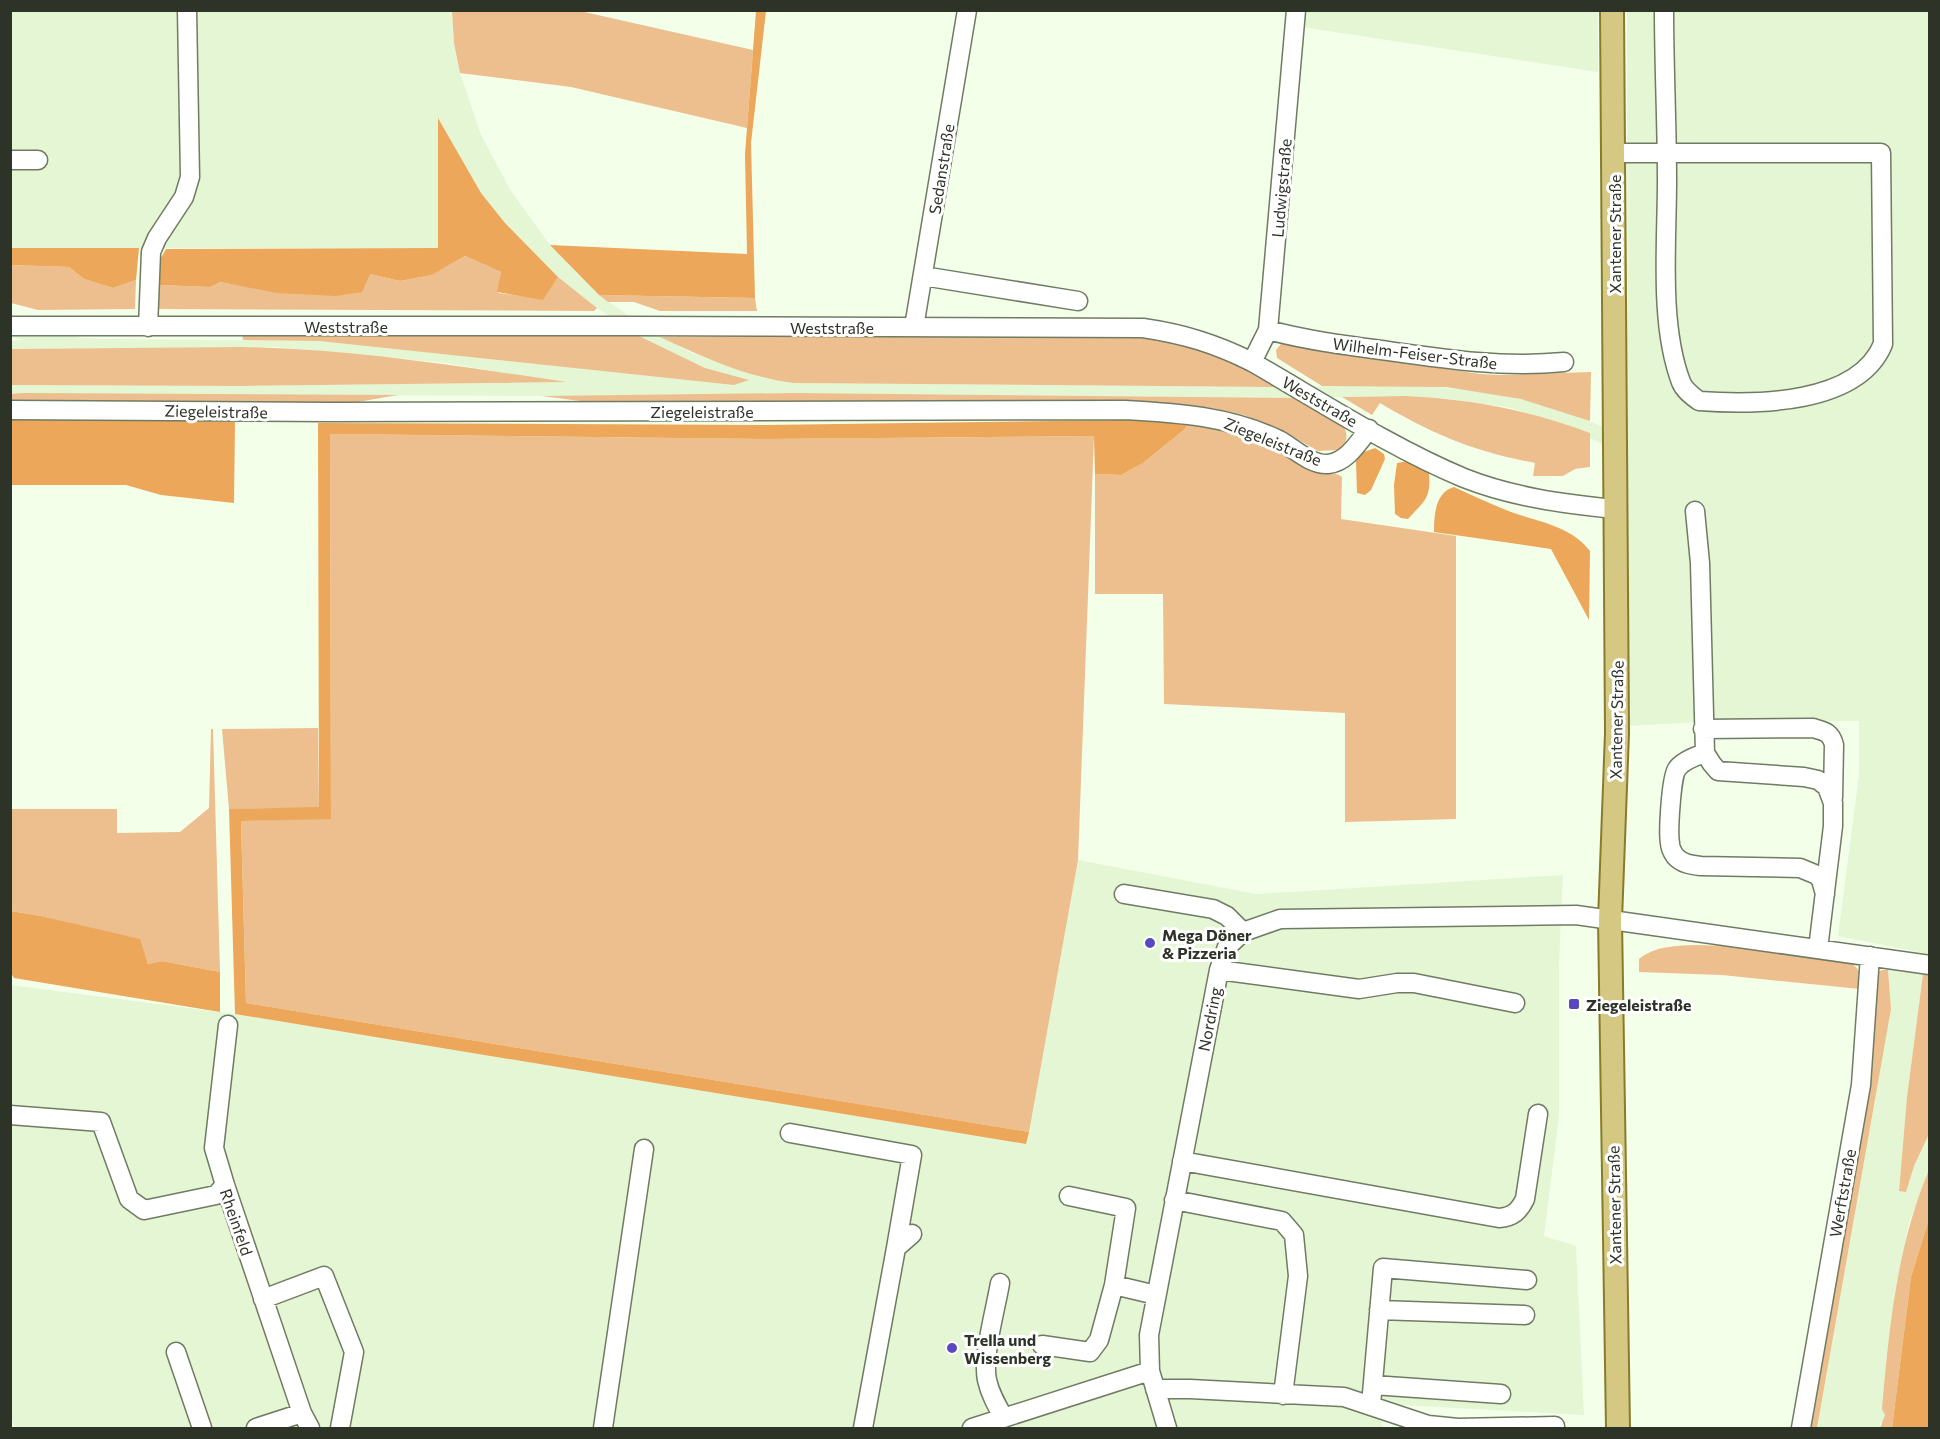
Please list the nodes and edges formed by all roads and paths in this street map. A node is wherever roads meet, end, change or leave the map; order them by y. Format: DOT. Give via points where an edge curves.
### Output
graph roads {
  1 [pos="187,10"];
  2 [pos="967,10"];
  3 [pos="1296,10"];
  4 [pos="1612,10"];
  5 [pos="1664,10"];
  6 [pos="1613,153"];
  7 [pos="1667,153"];
  8 [pos="10,160"];
  9 [pos="38,160"];
  10 [pos="923,276"];
  11 [pos="1078,301"];
  12 [pos="10,326"];
  13 [pos="148,327"];
  14 [pos="914,327"];
  15 [pos="1268,330"];
  16 [pos="1252,362"];
  17 [pos="1564,362"];
  18 [pos="10,410"];
  19 [pos="1369,429"];
  20 [pos="1615,509"];
  21 [pos="1695,511"];
  22 [pos="1703,729"];
  23 [pos="1705,753"];
  24 [pos="1833,803"];
  25 [pos="1124,894"];
  26 [pos="1825,894"];
  27 [pos="1610,920"];
  28 [pos="1243,932"];
  29 [pos="1818,949"];
  30 [pos="1870,956"];
  31 [pos="1929,964"];
  32 [pos="1219,970"];
  33 [pos="1515,1003"];
  34 [pos="228,1025"];
  35 [pos="1538,1114"];
  36 [pos="10,1115"];
  37 [pos="790,1133"];
  38 [pos="644,1149"];
  39 [pos="1182,1161"];
  40 [pos="225,1185"];
  41 [pos="1069,1196"];
  42 [pos="1174,1200"];
  43 [pos="912,1234"];
  44 [pos="896,1248"];
  45 [pos="1527,1280"];
  46 [pos="1000,1283"];
  47 [pos="1114,1285"];
  48 [pos="1156,1295"];
  49 [pos="263,1299"];
  50 [pos="1379,1311"];
  51 [pos="1525,1315"];
  52 [pos="1042,1345"];
  53 [pos="176,1352"];
  54 [pos="1150,1371"];
  55 [pos="1373,1385"];
  56 [pos="1155,1389"];
  57 [pos="1501,1394"];
  58 [pos="1283,1395"];
  59 [pos="1371,1405"];
  60 [pos="1004,1418"];
  61 [pos="306,1421"];
  62 [pos="202,1428"];
  63 [pos="256,1428"];
  64 [pos="340,1428"];
  65 [pos="603,1428"];
  66 [pos="863,1428"];
  67 [pos="972,1428"];
  68 [pos="1167,1428"];
  69 [pos="1555,1428"];
  70 [pos="1618,1428"];
  71 [pos="1801,1428"];
  1 -- 13 [label="street" via="190,177 183,197 151,252"];
  2 -- 10 [label="street, Sedanstraße"];
  3 -- 15 [label="street, Ludwigstraße"];
  4 -- 6 [label="main road, Xantener Straße"];
  5 -- 7 [label="street"];
  6 -- 7 [label="street"];
  6 -- 20 [label="main road, Xantener Straße"];
  7 -- 7 [label="street" via="1881,153 1883,344 1870,365 1818,394 1783,401 1699,402 1690,395 1682,384 1672,348 1667,304"];
  8 -- 9 [label="street"];
  10 -- 11 [label="street"];
  10 -- 14 [label="street, Sedanstraße"];
  12 -- 13 [label="street, Weststraße"];
  13 -- 14 [label="street, Weststraße"];
  14 -- 16 [label="street, Weststraße" via="1143,328 1195,338"];
  15 -- 16 [label="street, Ludwigstraße"];
  15 -- 17 [label="street, Wilhelm-Feiser-Straße" via="1299,338 1485,364 1525,366"];
  16 -- 19 [label="street, Weststraße"];
  18 -- 19 [label="street, Ziegeleistraße" via="1125,410 1214,418 1278,440 1316,463 1327,464 1345,457"];
  19 -- 20 [label="street, Weststraße" via="1430,462 1493,488 1560,503"];
  20 -- 27 [label="main road, Xantener Straße" via="1617,733"];
  21 -- 22 [label="street" via="1700,563"];
  22 -- 23 [label="street"];
  22 -- 24 [label="street" via="1827,731 1834,745"];
  23 -- 24 [label="street" via="1718,771 1818,780 1827,787"];
  23 -- 26 [label="street" via="1676,769 1669,833 1676,857 1694,865 1800,868 1821,880"];
  24 -- 26 [label="street"];
  25 -- 28 [label="street" via="1214,909"];
  26 -- 29 [label="street"];
  27 -- 28 [label="street" via="1576,915 1280,919"];
  27 -- 29 [label="street"];
  27 -- 70 [label="main road, Xantener Straße"];
  28 -- 32 [label="street, Nordring" via="1227,947"];
  29 -- 30 [label="street"];
  30 -- 31 [label="street"];
  30 -- 71 [label="street, Werftstraße" via="1861,1085"];
  32 -- 33 [label="street" via="1359,988 1414,983"];
  32 -- 39 [label="street, Nordring"];
  34 -- 40 [label="street, Rheinfeld" via="214,1148"];
  35 -- 39 [label="street" via="1525,1199 1508,1218"];
  36 -- 40 [label="street" via="101,1122 129,1199 144,1210 216,1194"];
  37 -- 44 [label="street" via="912,1155"];
  38 -- 65 [label="street"];
  39 -- 42 [label="street, Nordring"];
  40 -- 49 [label="street, Rheinfeld"];
  41 -- 47 [label="street" via="1126,1208"];
  42 -- 48 [label="street, Nordring"];
  42 -- 58 [label="street" via="1282,1221 1294,1235 1298,1276"];
  43 -- 44 [label="street"];
  44 -- 66 [label="street"];
  45 -- 50 [label="street" via="1383,1268"];
  46 -- 60 [label="street" via="986,1379"];
  47 -- 48 [label="street"];
  47 -- 52 [label="street" via="1099,1340 1089,1352"];
  48 -- 54 [label="street, Nordring" via="1149,1335"];
  49 -- 61 [label="street, Rheinfeld"];
  49 -- 64 [label="street" via="324,1276 354,1352"];
  50 -- 51 [label="street"];
  50 -- 55 [label="street"];
  53 -- 62 [label="street"];
  54 -- 56 [label="street, Nordring"];
  54 -- 60 [label="street"];
  55 -- 57 [label="street"];
  55 -- 59 [label="street"];
  56 -- 58 [label="street"];
  56 -- 68 [label="street, Nordring"];
  58 -- 59 [label="street" via="1344,1397"];
  59 -- 69 [label="street" via="1428,1425"];
  60 -- 67 [label="street"];
  61 -- 63 [label="street, Rheinfeld"];
}
